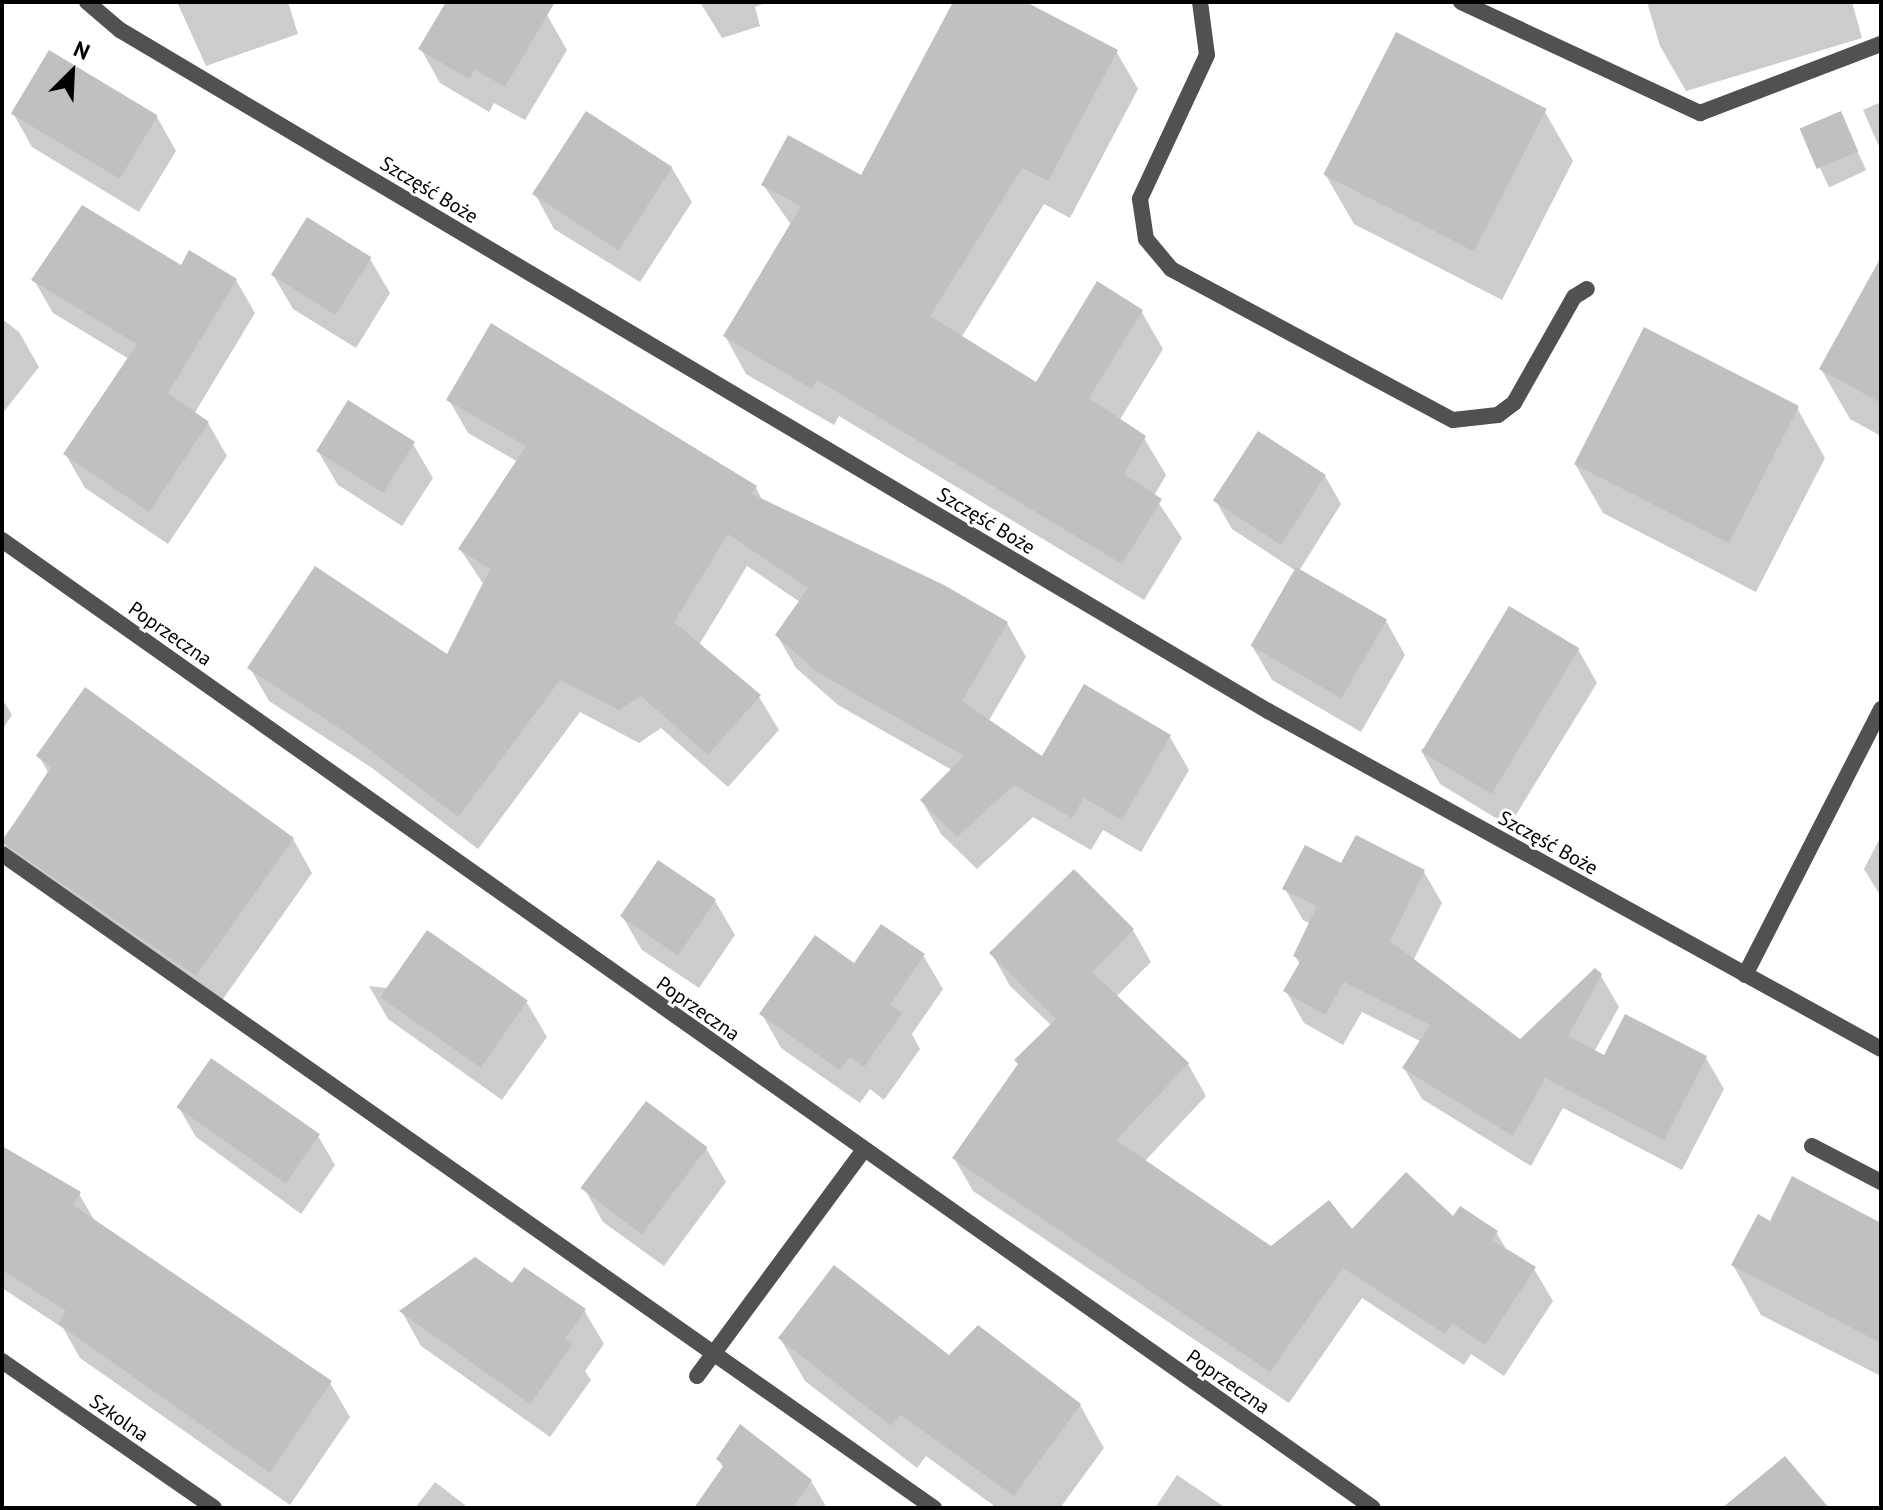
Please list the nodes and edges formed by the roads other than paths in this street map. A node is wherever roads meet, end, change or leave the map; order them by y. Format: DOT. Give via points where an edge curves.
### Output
graph roads {
  1 [pos="87,2"];
  2 [pos="1200,2"];
  3 [pos="1461,2"];
  4 [pos="1881,44"];
  5 [pos="1587,289"];
  6 [pos="2,540"];
  7 [pos="1881,709"];
  8 [pos="2,854"];
  9 [pos="1745,975"];
  10 [pos="1881,1049"];
  11 [pos="1812,1146"];
  12 [pos="863,1151"];
  13 [pos="1881,1182"];
  14 [pos="714,1353"];
  15 [pos="2,1361"];
  16 [pos="697,1376"];
  17 [pos="214,1508"];
  18 [pos="934,1508"];
  19 [pos="1373,1508"];
  1 -- 9 [label="street, Szczęść Boże" via="120,30 1149,640"];
  2 -- 5 [label="street" via="1207,55 1140,199 1146,239 1171,269 1453,420 1498,415 1514,403 1574,297"];
  3 -- 4 [label="street" via="1700,113"];
  6 -- 12 [label="street, Poprzeczna"];
  7 -- 9 [label="street"];
  8 -- 14 [label="street"];
  9 -- 10 [label="street, Szczęść Boże"];
  11 -- 13 [label="street"];
  12 -- 14 [label="street"];
  12 -- 19 [label="street, Poprzeczna"];
  14 -- 16 [label="street"];
  14 -- 18 [label="street"];
  15 -- 17 [label="street, Szkolna"];
}
